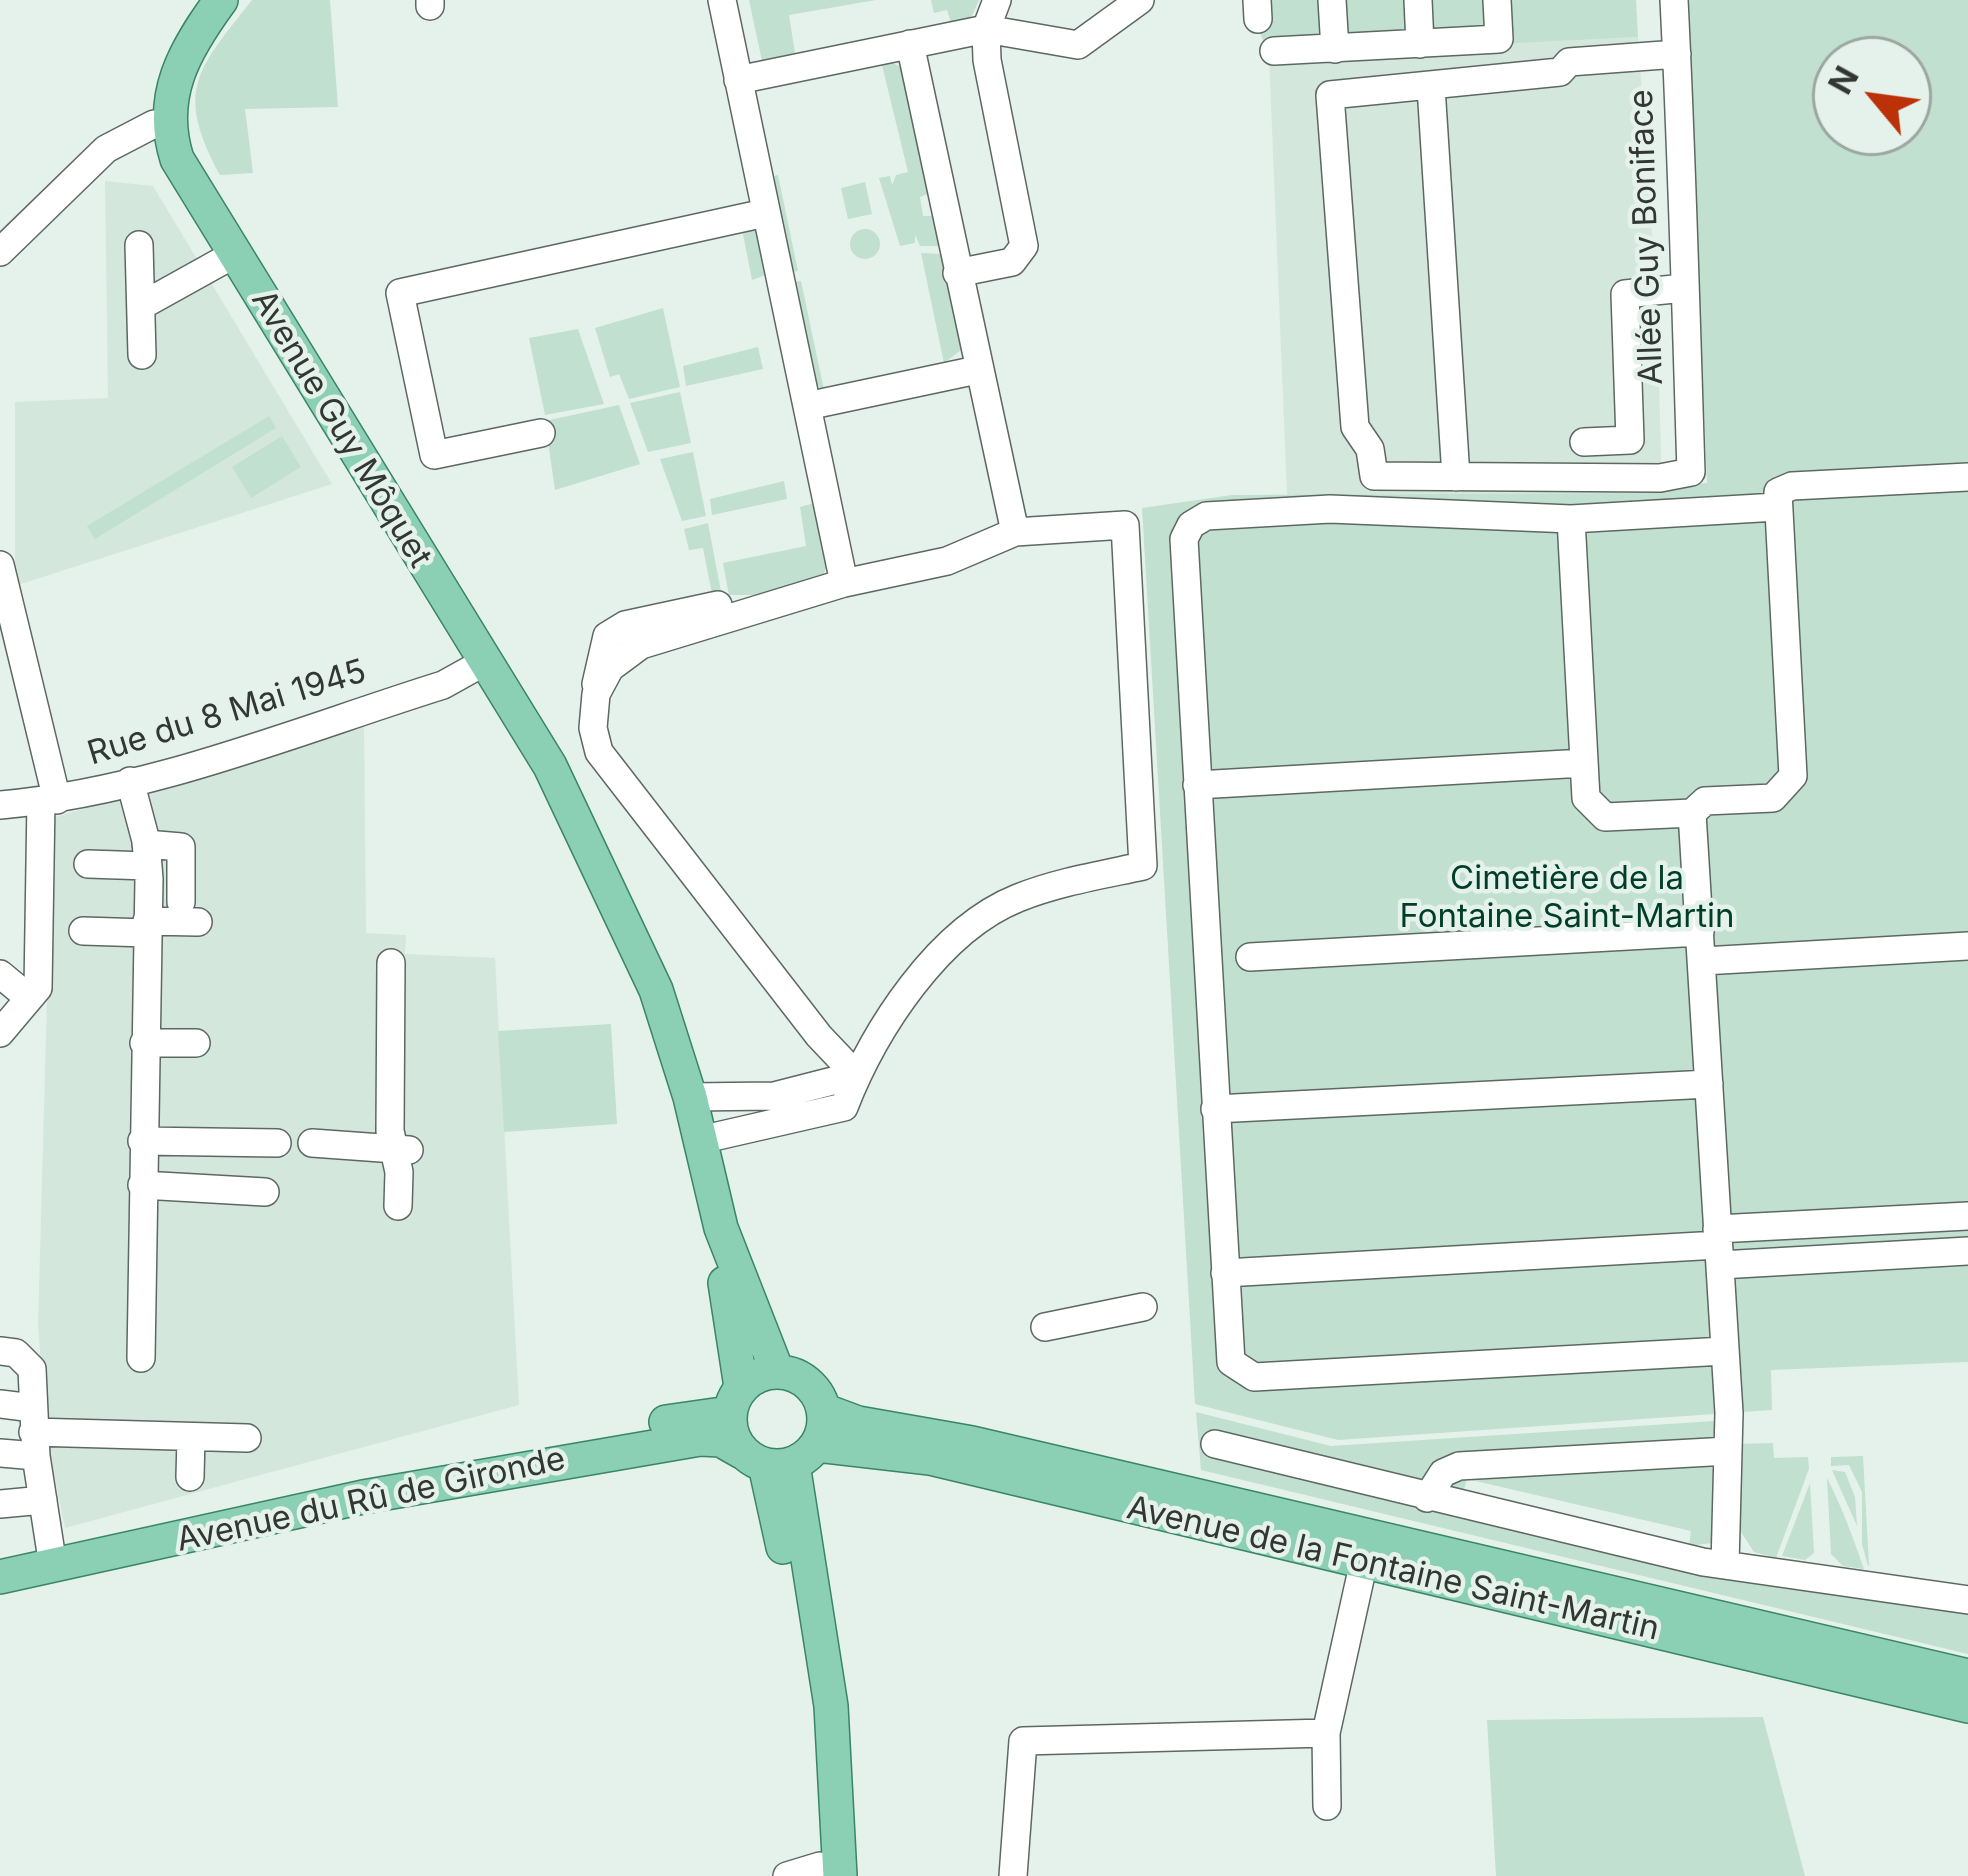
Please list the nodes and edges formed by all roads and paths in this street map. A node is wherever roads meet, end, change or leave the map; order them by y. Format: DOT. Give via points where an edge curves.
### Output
graph roads {
  1 [pos="219,0"];
  2 [pos="722,0"];
  3 [pos="1140,0"];
  4 [pos="1333,0"];
  5 [pos="1418,0"];
  6 [pos="1496,0"];
  7 [pos="1674,0"];
  8 [pos="996,9"];
  9 [pos="910,44"];
  10 [pos="1420,44"];
  11 [pos="1335,49"];
  12 [pos="1274,51"];
  13 [pos="1677,54"];
  14 [pos="738,80"];
  15 [pos="1431,87"];
  16 [pos="165,123"];
  17 [pos="765,213"];
  18 [pos="139,245"];
  19 [pos="0,253"];
  20 [pos="221,261"];
  21 [pos="957,273"];
  22 [pos="1684,288"];
  23 [pos="141,306"];
  24 [pos="142,356"];
  25 [pos="977,370"];
  26 [pos="807,406"];
  27 [pos="541,433"];
  28 [pos="1584,442"];
  29 [pos="1456,477"];
  30 [pos="1968,477"];
  31 [pos="1777,506"];
  32 [pos="1571,519"];
  33 [pos="1015,532"];
  34 [pos="0,565"];
  35 [pos="844,583"];
  36 [pos="470,670"];
  37 [pos="1584,763"];
  38 [pos="130,781"];
  39 [pos="1197,785"];
  40 [pos="49,801"];
  41 [pos="0,805"];
  42 [pos="1692,813"];
  43 [pos="589,850"];
  44 [pos="147,855"];
  45 [pos="88,864"];
  46 [pos="147,927"];
  47 [pos="83,932"];
  48 [pos="1701,946"];
  49 [pos="1968,946"];
  50 [pos="1250,957"];
  51 [pos="391,963"];
  52 [pos="0,974"];
  53 [pos="29,998"];
  54 [pos="0,1033"];
  55 [pos="144,1043"];
  56 [pos="196,1043"];
  57 [pos="856,1075"];
  58 [pos="1709,1084"];
  59 [pos="690,1097"];
  60 [pos="1216,1109"];
  61 [pos="700,1140"];
  62 [pos="142,1142"];
  63 [pos="277,1143"];
  64 [pos="312,1143"];
  65 [pos="405,1149"];
  66 [pos="142,1186"];
  67 [pos="265,1192"];
  68 [pos="398,1206"];
  69 [pos="1968,1216"];
  70 [pos="721,1228"];
  71 [pos="1718,1247"];
  72 [pos="1968,1250"];
  73 [pos="1225,1273"];
  74 [pos="1143,1307"];
  75 [pos="1045,1327"];
  76 [pos="0,1351"];
  77 [pos="1724,1352"];
  78 [pos="141,1358"];
  79 [pos="777,1372"];
  80 [pos="735,1400"];
  81 [pos="0,1404"];
  82 [pos="823,1410"];
  83 [pos="34,1432"];
  84 [pos="190,1437"];
  85 [pos="247,1438"];
  86 [pos="1215,1444"];
  87 [pos="1728,1451"];
  88 [pos="0,1454"];
  89 [pos="779,1456"];
  90 [pos="190,1477"];
  91 [pos="1427,1498"];
  92 [pos="43,1500"];
  93 [pos="0,1504"];
  94 [pos="1367,1549"];
  95 [pos="51,1553"];
  96 [pos="0,1563"];
  97 [pos="1725,1565"];
  98 [pos="1471,1573"];
  99 [pos="0,1577"];
  100 [pos="1968,1600"];
  101 [pos="1968,1676"];
  102 [pos="1968,1703"];
  103 [pos="1326,1733"];
  104 [pos="1328,1806"];
  105 [pos="826,1873"];
  106 [pos="787,1876"];
  107 [pos="1013,1876"];
  1 -- 16 [label="main road" via="184,54"];
  2 -- 14 [label="street"];
  3 -- 8 [label="street" via="1078,45"];
  4 -- 11 [label="street"];
  5 -- 10 [label="street"];
  6 -- 10 [label="street" via="1499,39"];
  7 -- 13 [label="street, Allée Guy Boniface"];
  8 -- 9 [label="street"];
  8 -- 21 [label="street" via="987,60 1024,246 1012,262"];
  9 -- 14 [label="street"];
  9 -- 21 [label="street"];
  10 -- 11 [label="street"];
  11 -- 12 [label="street"];
  13 -- 15 [label="street" via="1569,62 1560,72"];
  13 -- 22 [label="street, Allée Guy Boniface"];
  14 -- 17 [label="street"];
  15 -- 29 [label="street"];
  15 -- 29 [label="street" via="1330,95 1355,428 1370,449 1374,476"];
  16 -- 19 [label="street" via="106,148"];
  16 -- 20 [label="main road, Avenue Guy Môquet" via="163,159"];
  16 -- 43 [label="main road, Avenue Guy Môquet" via="207,211 550,766"];
  17 -- 26 [label="street"];
  17 -- 27 [label="street" via="400,293 434,455"];
  18 -- 23 [label="street"];
  20 -- 23 [label="street"];
  20 -- 36 [label="main road, Avenue Guy Môquet"];
  21 -- 25 [label="street"];
  22 -- 28 [label="street" via="1625,294 1630,440"];
  22 -- 29 [label="street, Allée Guy Boniface" via="1691,472"];
  23 -- 24 [label="street"];
  25 -- 26 [label="street"];
  25 -- 33 [label="street"];
  26 -- 35 [label="street"];
  30 -- 31 [label="street" via="1786,487"];
  31 -- 32 [label="street"];
  31 -- 42 [label="street" via="1793,776 1773,797 1705,801"];
  32 -- 37 [label="street"];
  32 -- 39 [label="street" via="1330,509 1197,520 1184,548"];
  33 -- 35 [label="street" via="947,561"];
  33 -- 57 [label="street" via="1125,525 1143,866 1014,899 973,922 895,1006"];
  34 -- 40 [label="street"];
  35 -- 57 [label="street" via="641,645 610,668 596,694 593,728 599,752"];
  36 -- 38 [label="street, Rue du 8 Mai 1945" via="443,686"];
  36 -- 43 [label="main road, Avenue Guy Môquet"];
  37 -- 39 [label="street"];
  37 -- 42 [label="street" via="1586,797 1599,814"];
  38 -- 40 [label="street, Rue du 8 Mai 1945"];
  38 -- 44 [label="street"];
  39 -- 60 [label="street"];
  40 -- 41 [label="street, Rue du 8 Mai 1945"];
  40 -- 53 [label="street" via="38,988"];
  42 -- 48 [label="street"];
  43 -- 59 [label="main road, Avenue Guy Môquet" via="648,973"];
  44 -- 45 [label="street"];
  44 -- 46 [label="street"];
  44 -- 46 [label="street" via="181,847 190,912"];
  46 -- 47 [label="street"];
  46 -- 55 [label="street"];
  48 -- 49 [label="street"];
  48 -- 50 [label="street"];
  48 -- 58 [label="street"];
  51 -- 65 [label="street" via="390,1131"];
  52 -- 53 [label="street"];
  53 -- 54 [label="street"];
  55 -- 56 [label="street"];
  55 -- 62 [label="street"];
  57 -- 59 [label="street" via="774,1096"];
  57 -- 61 [label="street" via="844,1107"];
  58 -- 60 [label="street"];
  58 -- 71 [label="street"];
  59 -- 61 [label="main road, Avenue Guy Môquet"];
  60 -- 73 [label="street"];
  61 -- 70 [label="main road, Avenue Guy Môquet"];
  62 -- 63 [label="street"];
  62 -- 66 [label="street"];
  64 -- 65 [label="street"];
  65 -- 68 [label="street"];
  66 -- 67 [label="street"];
  66 -- 78 [label="street"];
  69 -- 71 [label="street"];
  70 -- 79 [label="main road, Avenue Guy Môquet"];
  70 -- 80 [label="main road, Avenue Guy Môquet"];
  71 -- 72 [label="street"];
  71 -- 73 [label="street"];
  71 -- 77 [label="street"];
  73 -- 77 [label="street" via="1229,1355 1254,1377"];
  74 -- 75 [label="street"];
  76 -- 83 [label="street" via="16,1353 32,1370"];
  77 -- 87 [label="street"];
  79 -- 80 [label="main road, Avenue du Rû de Gironde"];
  79 -- 82 [label="main road" via="812,1387"];
  80 -- 89 [label="main road, Avenue Guy Môquet"];
  80 -- 95 [label="main road, Avenue du Rû de Gironde"];
  81 -- 83 [label="street"];
  82 -- 89 [label="main road"];
  82 -- 94 [label="main road, Avenue de la Fontaine Saint-Martin"];
  83 -- 84 [label="street"];
  83 -- 88 [label="street"];
  83 -- 92 [label="street"];
  84 -- 85 [label="street"];
  84 -- 90 [label="street"];
  86 -- 91 [label="street"];
  87 -- 91 [label="street" via="1459,1466 1443,1473"];
  87 -- 97 [label="street"];
  89 -- 94 [label="main road, Avenue de la Fontaine Saint-Martin" via="929,1458"];
  89 -- 99 [label="main road, Avenue du Rû de Gironde" via="700,1439 568,1458"];
  89 -- 105 [label="main road, Avenue Guy Môquet"];
  91 -- 97 [label="street"];
  92 -- 93 [label="street"];
  92 -- 95 [label="street"];
  94 -- 98 [label="main road, Avenue de la Fontaine Saint-Martin"];
  94 -- 103 [label="street"];
  95 -- 96 [label="main road, Avenue du Rû de Gironde"];
  97 -- 100 [label="street"];
  98 -- 101 [label="main road, Avenue de la Fontaine Saint-Martin"];
  98 -- 102 [label="main road, Avenue de la Fontaine Saint-Martin"];
  103 -- 104 [label="street"];
  103 -- 107 [label="street" via="1023,1741"];
  105 -- 106 [label="street"];
}
